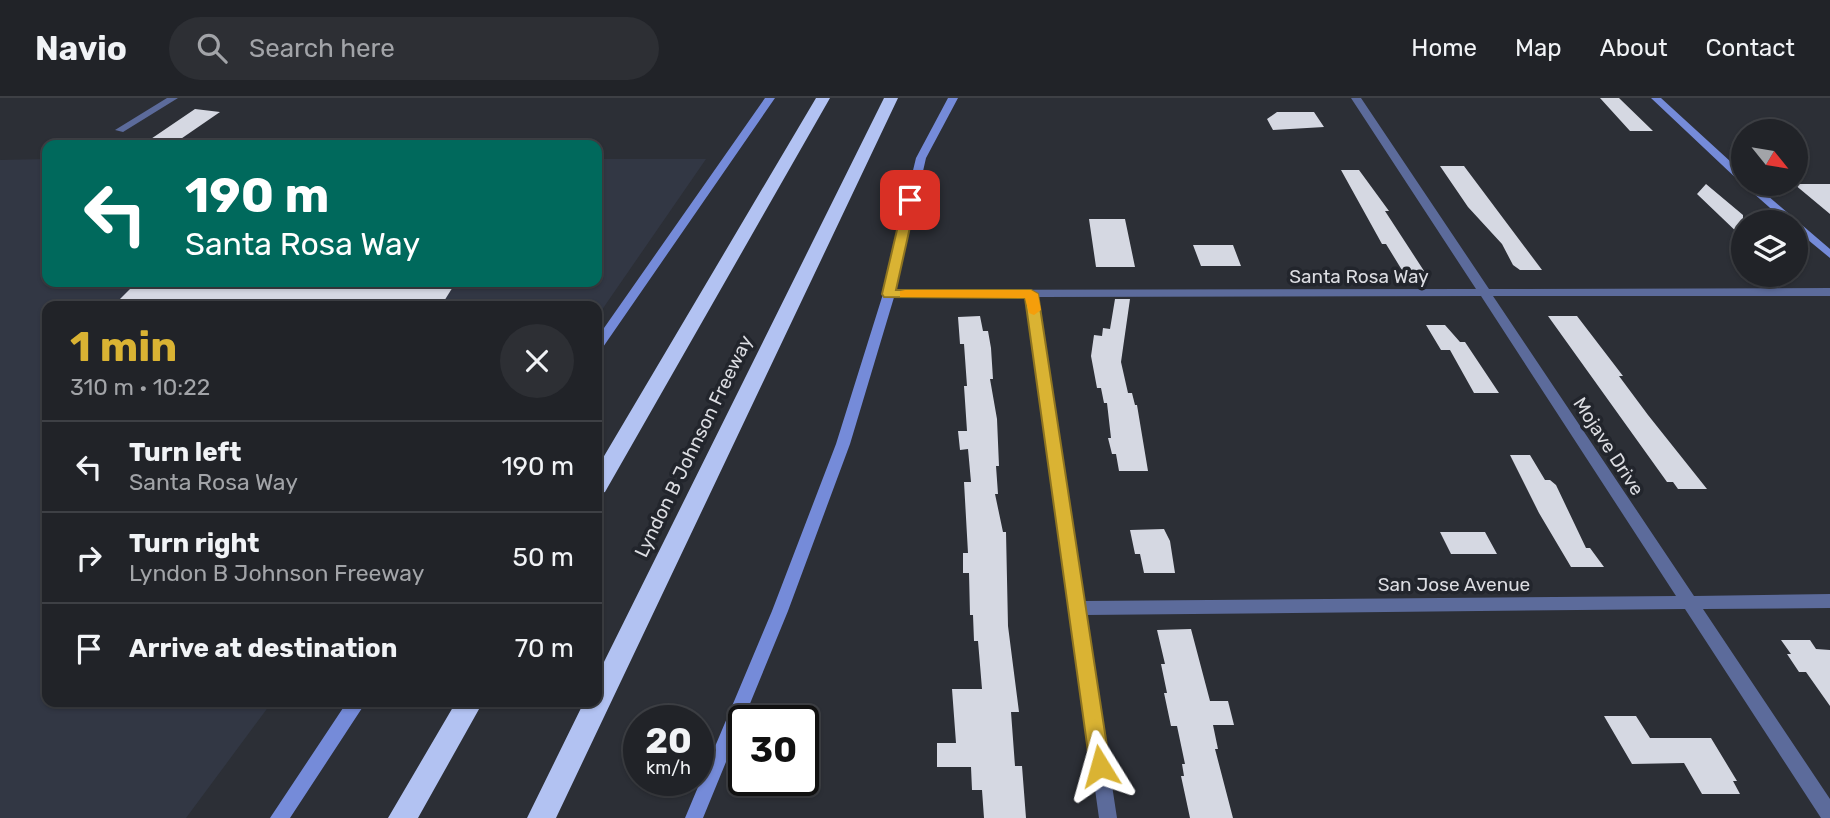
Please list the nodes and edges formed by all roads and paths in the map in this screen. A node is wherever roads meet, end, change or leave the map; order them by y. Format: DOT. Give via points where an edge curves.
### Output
graph roads {
  1 [pos="173,98"];
  2 [pos="770,98"];
  3 [pos="814,98"];
  4 [pos="824,98"];
  5 [pos="891,98"];
  6 [pos="901,98"];
  7 [pos="953,98"];
  8 [pos="1356,98"];
  9 [pos="1656,98"];
  10 [pos="120,130"];
  11 [pos="1731,168"];
  12 [pos="777,177"];
  13 [pos="848,187"];
  14 [pos="1762,196"];
  15 [pos="1778,210"];
  16 [pos="1808,236"];
  17 [pos="1830,255"];
  18 [pos="1482,292"];
  19 [pos="1830,292"];
  20 [pos="889,294"];
  21 [pos="1031,294"];
  22 [pos="602,340"];
  23 [pos="602,477"];
  24 [pos="1830,601"];
  25 [pos="1690,604"];
  26 [pos="1077,608"];
  27 [pos="602,693"];
  28 [pos="354,707"];
  29 [pos="467,707"];
  30 [pos="595,707"];
  31 [pos="1830,815"];
  32 [pos="279,818"];
  33 [pos="402,818"];
  34 [pos="541,818"];
  35 [pos="694,818"];
  36 [pos="1108,818"];
  1 -- 10 [label="street"];
  2 -- 22 [label="main road"];
  3 -- 12 [label="highway"];
  4 -- 12 [label="highway"];
  5 -- 13 [label="highway, Lyndon B Johnson Freeway"];
  6 -- 13 [label="highway"];
  7 -- 20 [label="main road" via="921,158"];
  8 -- 18 [label="street, Mojave Drive"];
  9 -- 11 [label="main road"];
  12 -- 23 [label="highway"];
  13 -- 27 [label="highway, Lyndon B Johnson Freeway"];
  14 -- 15 [label="main road"];
  16 -- 17 [label="main road"];
  18 -- 19 [label="street, Santa Rosa Way"];
  18 -- 21 [label="street, Santa Rosa Way"];
  18 -- 25 [label="street, Mojave Drive"];
  20 -- 21 [label="street, Santa Rosa Way"];
  20 -- 35 [label="main road" via="843,444"];
  21 -- 26 [label="street"];
  24 -- 25 [label="street, San Jose Avenue"];
  25 -- 26 [label="street, San Jose Avenue"];
  25 -- 31 [label="street, Mojave Drive"];
  26 -- 36 [label="street"];
  28 -- 32 [label="main road"];
  29 -- 33 [label="highway"];
  30 -- 34 [label="highway, Lyndon B Johnson Freeway"];
}
